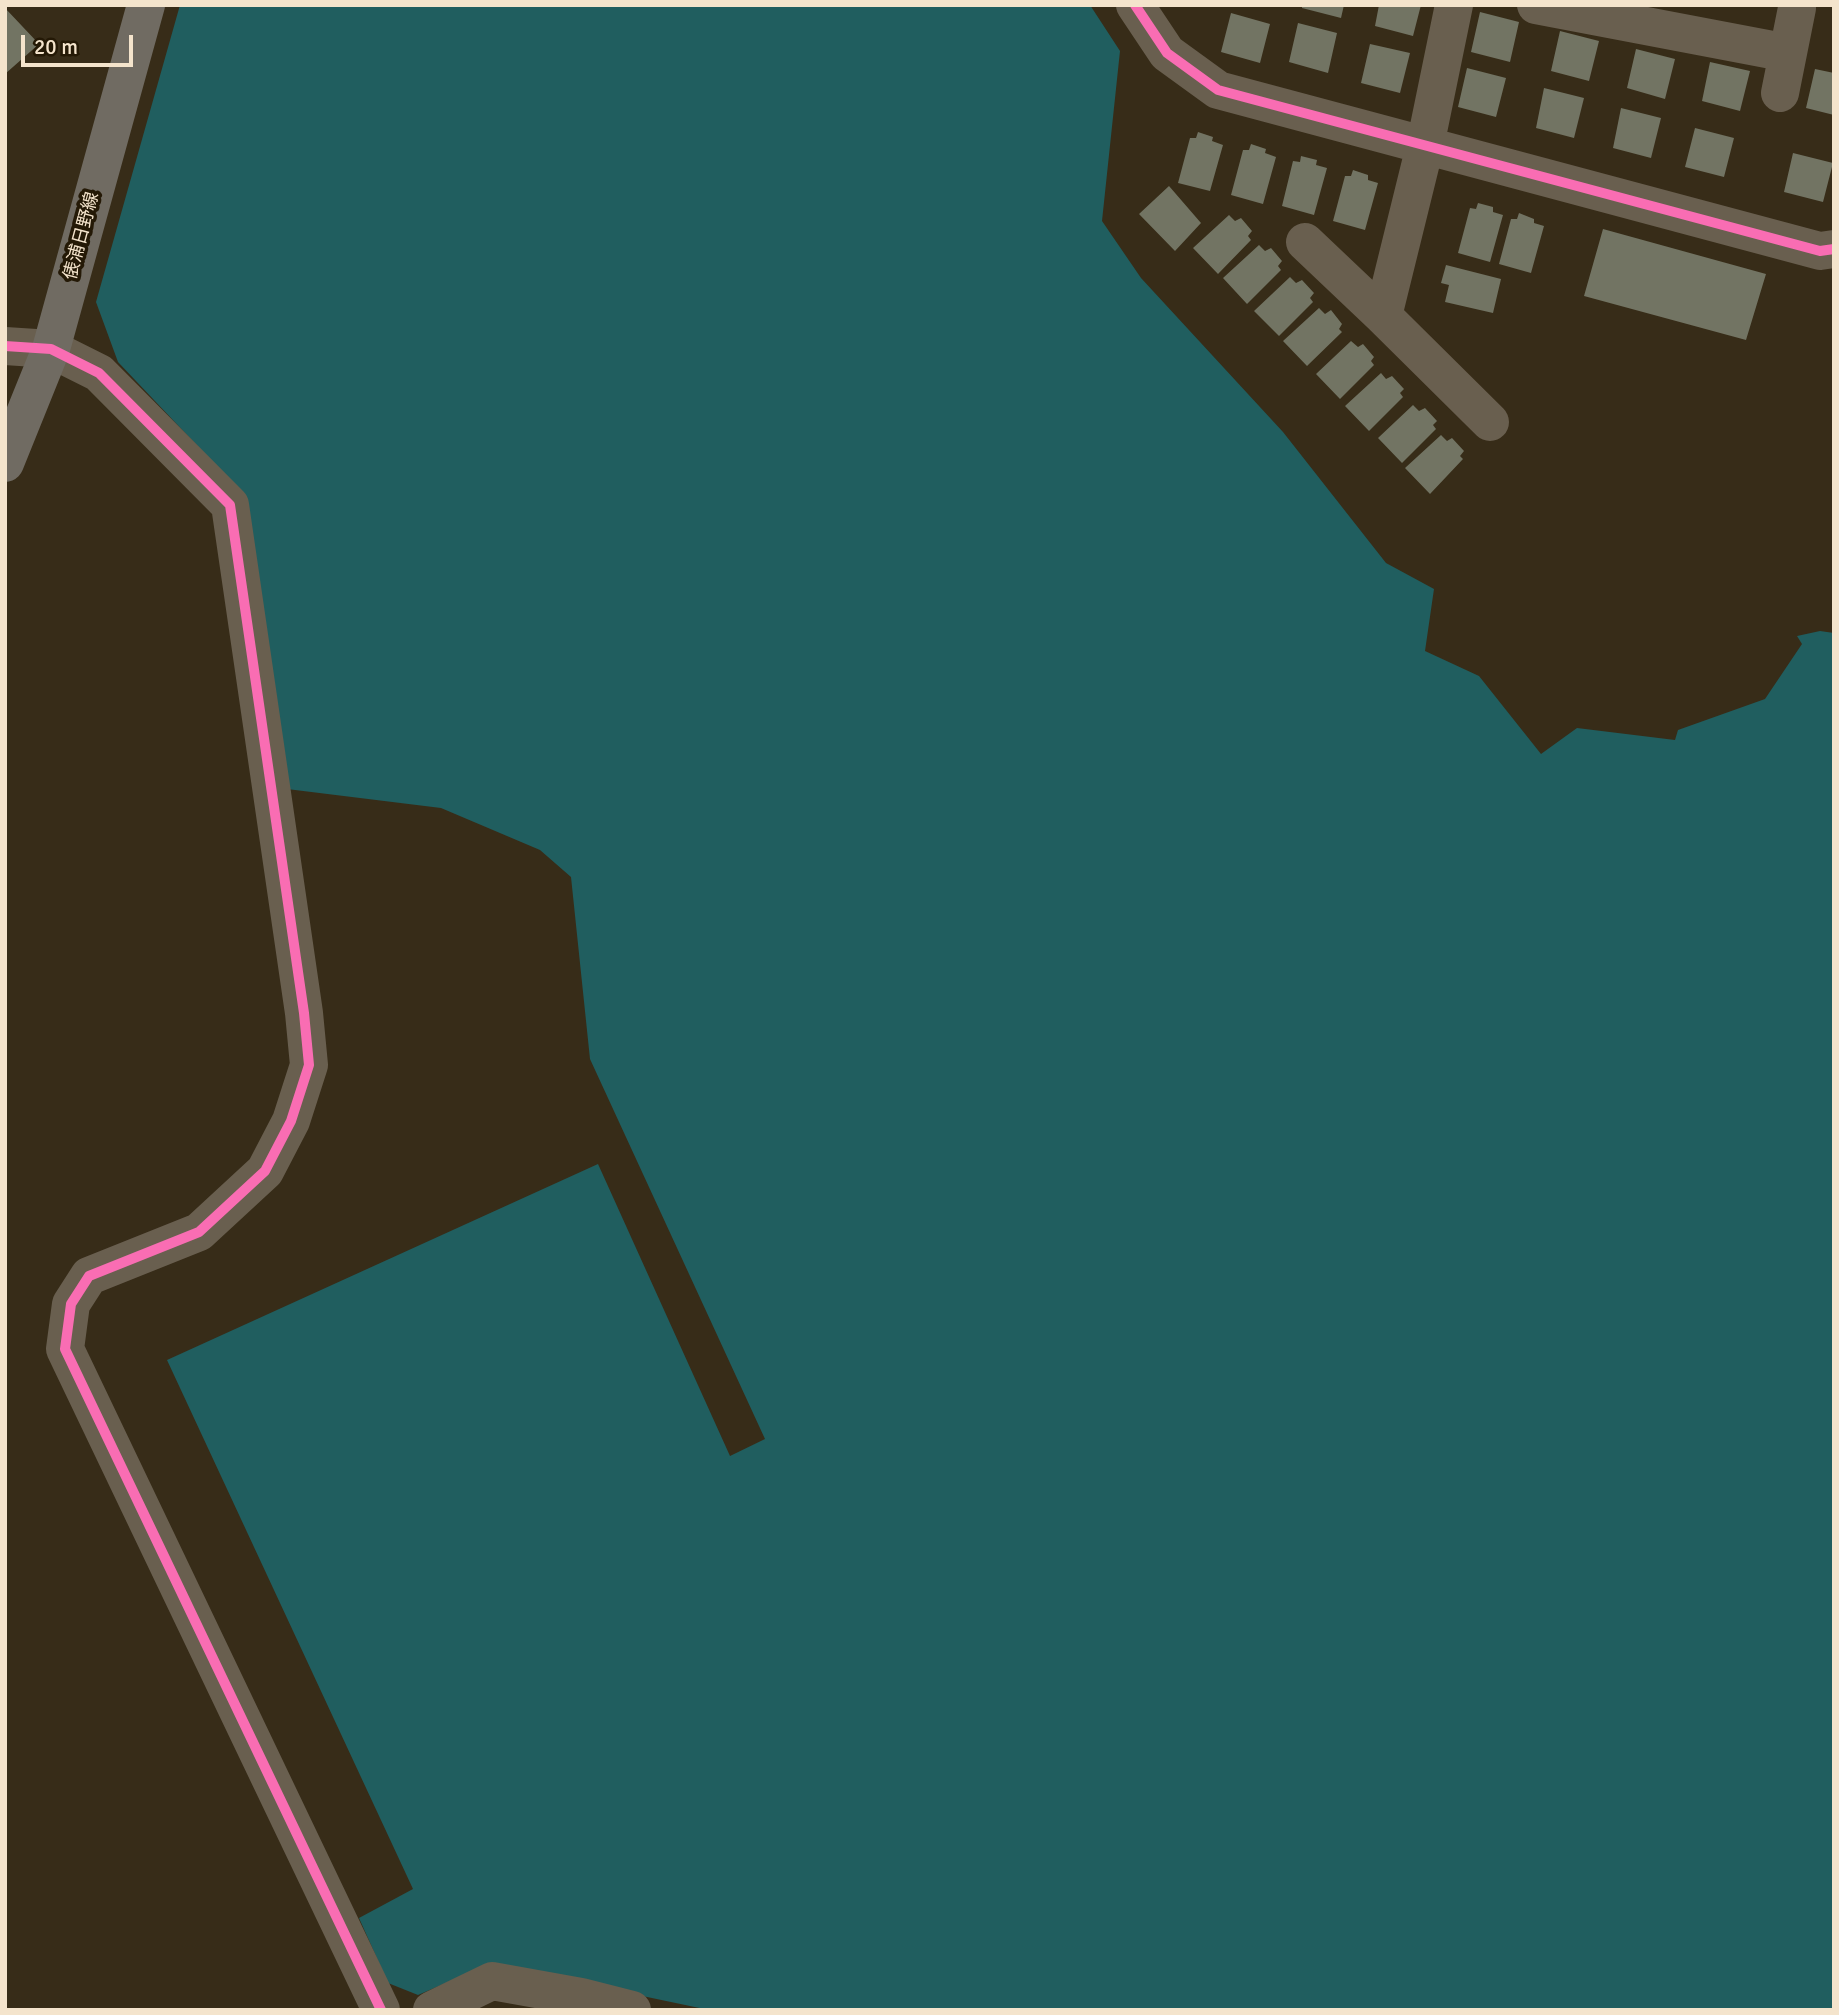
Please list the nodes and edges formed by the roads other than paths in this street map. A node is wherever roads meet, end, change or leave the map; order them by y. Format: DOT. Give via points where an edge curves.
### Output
graph roads {
  1 [pos="146,5"];
  2 [pos="1135,5"];
  3 [pos="1454,5"];
  4 [pos="1536,5"];
  5 [pos="1797,8"];
  6 [pos="1788,53"];
  7 [pos="1780,93"];
  8 [pos="1425,146"];
  9 [pos="1305,242"];
  10 [pos="1834,249"];
  11 [pos="1383,316"];
  12 [pos="5,346"];
  13 [pos="51,349"];
  14 [pos="1490,422"];
  15 [pos="5,463"];
  16 [pos="381,2010"];
  17 [pos="432,2010"];
  18 [pos="632,2010"];
  1 -- 13 [label="main road, 俵浦日野線"];
  2 -- 8 [label="street" via="1167,53 1218,90"];
  3 -- 8 [label="street"];
  4 -- 6 [label="street"];
  5 -- 6 [label="street"];
  6 -- 7 [label="street"];
  8 -- 10 [label="street" via="1819,251"];
  8 -- 11 [label="street"];
  9 -- 11 [label="street"];
  11 -- 14 [label="street"];
  12 -- 13 [label="street"];
  13 -- 15 [label="main road, 俵浦日野線"];
  13 -- 16 [label="street" via="99,373 230,505 309,1065 291,1121 265,1171 199,1232 89,1276 71,1304 65,1349"];
  17 -- 18 [label="street" via="492,1981"];
}
